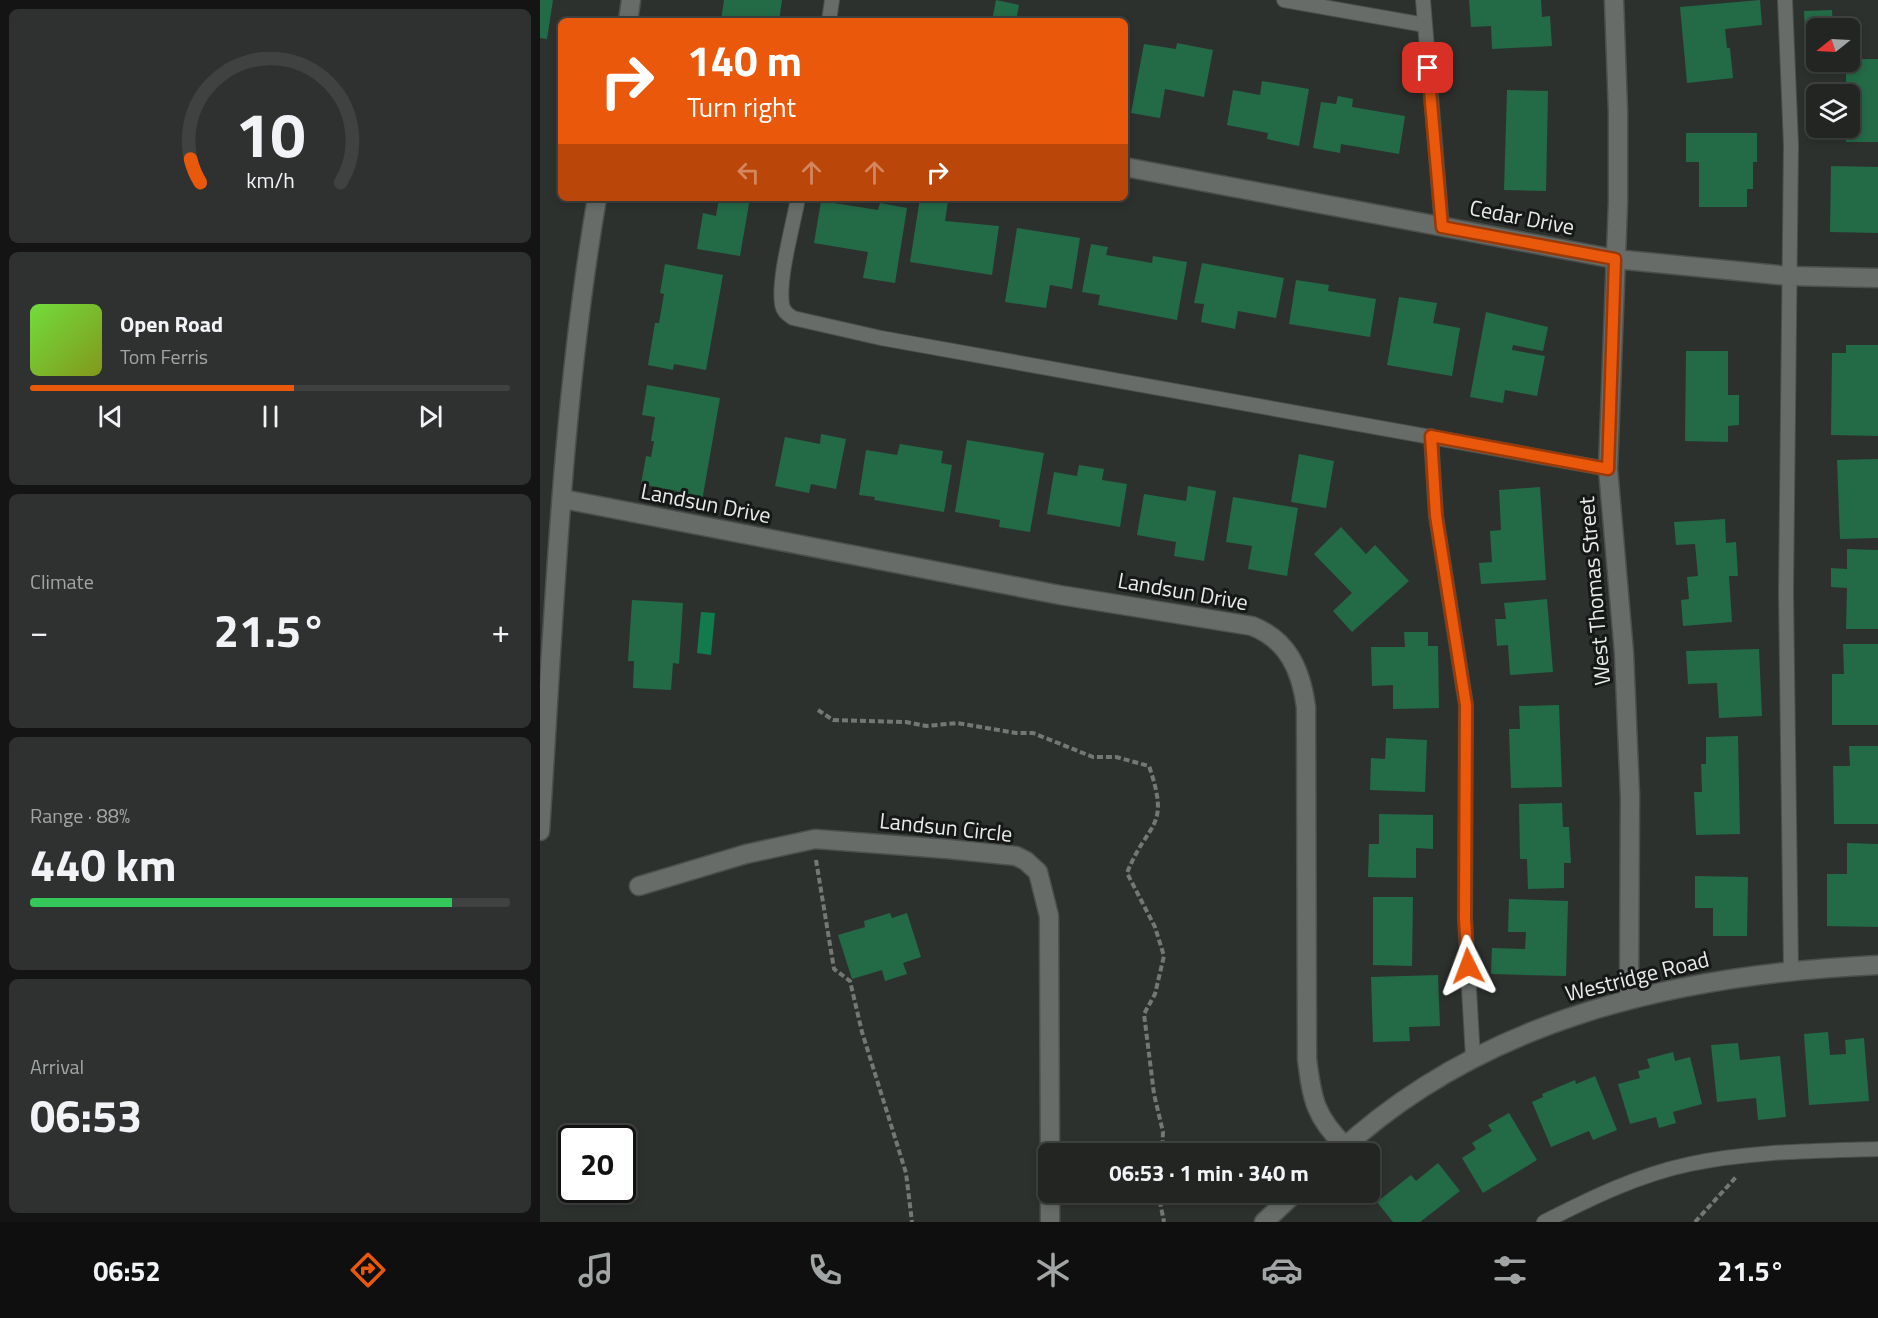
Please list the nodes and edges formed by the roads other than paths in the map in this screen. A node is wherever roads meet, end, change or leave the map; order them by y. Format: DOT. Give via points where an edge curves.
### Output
graph roads {
  1 [pos="631,0"];
  2 [pos="832,0"];
  3 [pos="1284,0"];
  4 [pos="1423,0"];
  5 [pos="1614,0"];
  6 [pos="1785,0"];
  7 [pos="628,18"];
  8 [pos="829,18"];
  9 [pos="1425,26"];
  10 [pos="1128,168"];
  11 [pos="596,201"];
  12 [pos="797,201"];
  13 [pos="1442,227"];
  14 [pos="1615,259"];
  15 [pos="1790,276"];
  16 [pos="1878,278"];
  17 [pos="1431,436"];
  18 [pos="1608,469"];
  19 [pos="562,499"];
  20 [pos="540,831"];
  21 [pos="639,886"];
  22 [pos="1878,965"];
  23 [pos="1791,970"];
  24 [pos="1629,998"];
  25 [pos="1473,1058"];
  26 [pos="1050,1143"];
  27 [pos="1336,1143"];
  28 [pos="1350,1143"];
  29 [pos="1878,1149"];
  30 [pos="1050,1203"];
  31 [pos="1284,1203"];
  32 [pos="1050,1222"];
  33 [pos="1264,1222"];
  34 [pos="1544,1222"];
  1 -- 7 [label="street"];
  2 -- 8 [label="lane"];
  3 -- 9 [label="lane"];
  4 -- 9 [label="lane"];
  5 -- 14 [label="street, West Thomas Street" via="1618,112"];
  6 -- 15 [label="lane" via="1791,145"];
  9 -- 13 [label="lane"];
  10 -- 13 [label="street, Cedar Drive"];
  11 -- 19 [label="street" via="568,400"];
  12 -- 17 [label="lane" via="782,286 782,304 793,318 881,338"];
  13 -- 14 [label="street, Cedar Drive"];
  14 -- 15 [label="street, Cedar Drive"];
  14 -- 18 [label="street, West Thomas Street"];
  15 -- 16 [label="street, Cedar Drive"];
  15 -- 23 [label="lane" via="1786,592"];
  17 -- 18 [label="lane"];
  17 -- 25 [label="lane" via="1436,516 1466,705 1465,919"];
  18 -- 24 [label="street, West Thomas Street" via="1624,653 1630,796"];
  19 -- 20 [label="street"];
  19 -- 27 [label="street, Landsun Drive" via="1048,593 1252,626 1282,644 1297,667 1306,706 1307,1059 1311,1090 1321,1120"];
  21 -- 26 [label="street, Landsun Circle" via="746,854 815,839 1016,856 1038,872 1048,916"];
  22 -- 23 [label="street, Westridge Road"];
  23 -- 24 [label="street, Westridge Road"];
  24 -- 25 [label="street, Westridge Road" via="1567,1016"];
  25 -- 28 [label="street, Westridge Road" via="1407,1098"];
  29 -- 34 [label="lane" via="1758,1154 1689,1164 1595,1196"];
  30 -- 32 [label="street"];
  31 -- 33 [label="street"];
}
